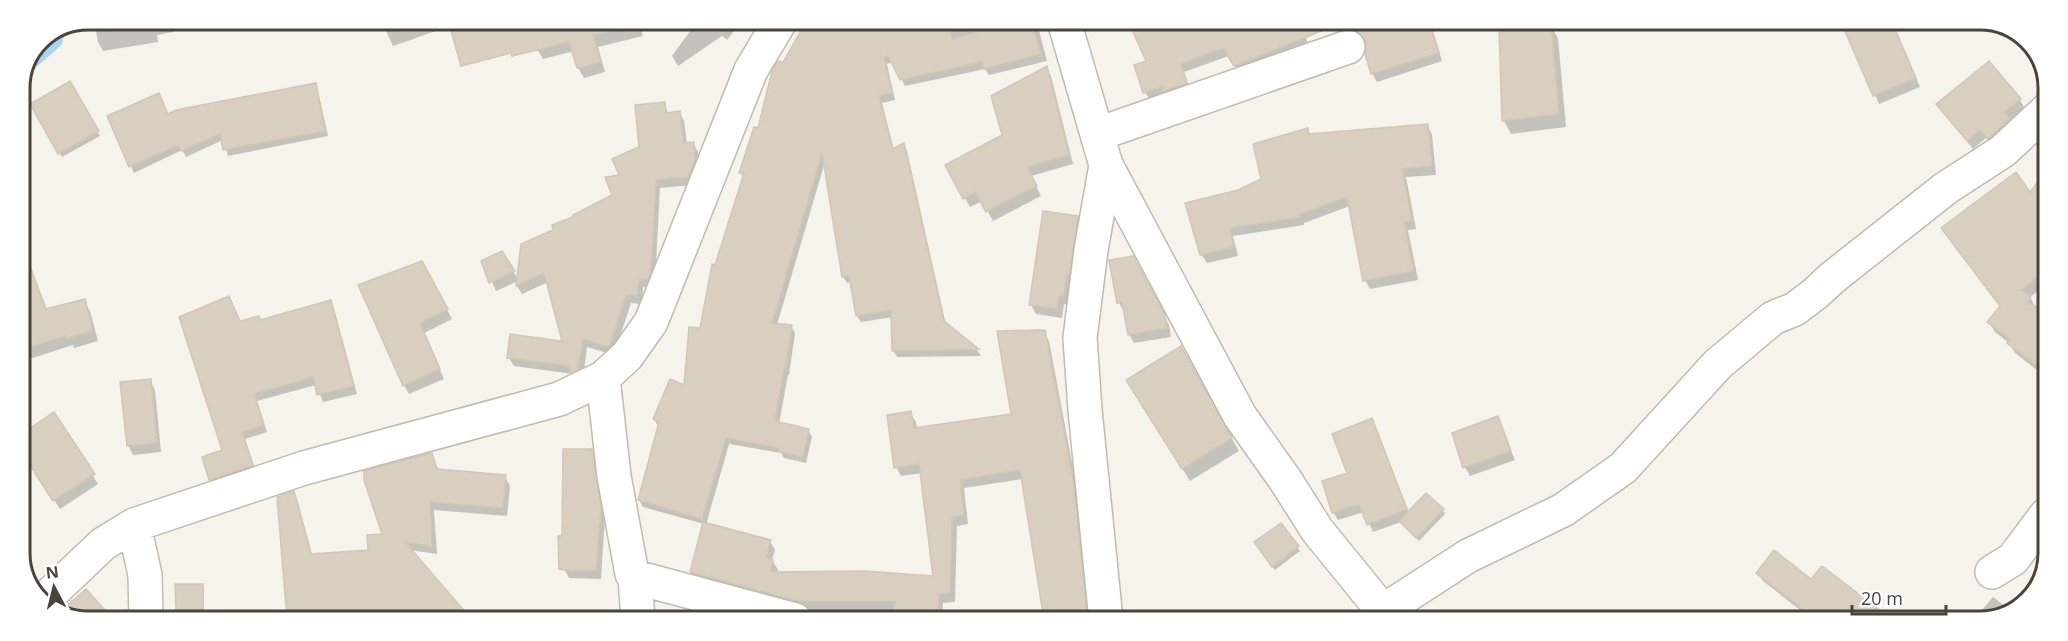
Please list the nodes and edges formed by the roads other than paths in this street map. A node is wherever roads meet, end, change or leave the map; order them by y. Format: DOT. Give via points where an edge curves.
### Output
graph roads {
  1 [pos="775,30"];
  2 [pos="1067,30"];
  3 [pos="1348,47"];
  4 [pos="2038,118"];
  5 [pos="1098,134"];
  6 [pos="1106,165"];
  7 [pos="603,378"];
  8 [pos="134,525"];
  9 [pos="2038,526"];
  10 [pos="1992,572"];
  11 [pos="635,577"];
  12 [pos="49,596"];
  13 [pos="146,611"];
  14 [pos="637,611"];
  15 [pos="756,611"];
  16 [pos="1100,611"];
  17 [pos="1383,611"];
  18 [pos="1394,611"];
  1 -- 7 [label="street" via="752,70 651,322 627,356"];
  2 -- 5 [label="street"];
  3 -- 5 [label="street"];
  4 -- 18 [label="street" via="2003,151 1946,188 1816,293 1795,309 1773,318 1718,364 1623,468 1563,510 1468,556"];
  5 -- 6 [label="street"];
  6 -- 16 [label="street" via="1080,338"];
  6 -- 17 [label="street" via="1240,416 1317,530"];
  7 -- 8 [label="street" via="559,399 304,468"];
  7 -- 11 [label="street" via="614,476"];
  8 -- 12 [label="street" via="103,544"];
  8 -- 13 [label="street" via="145,575"];
  9 -- 10 [label="street" via="2013,559"];
  11 -- 14 [label="street"];
  11 -- 15 [label="street"];
}
